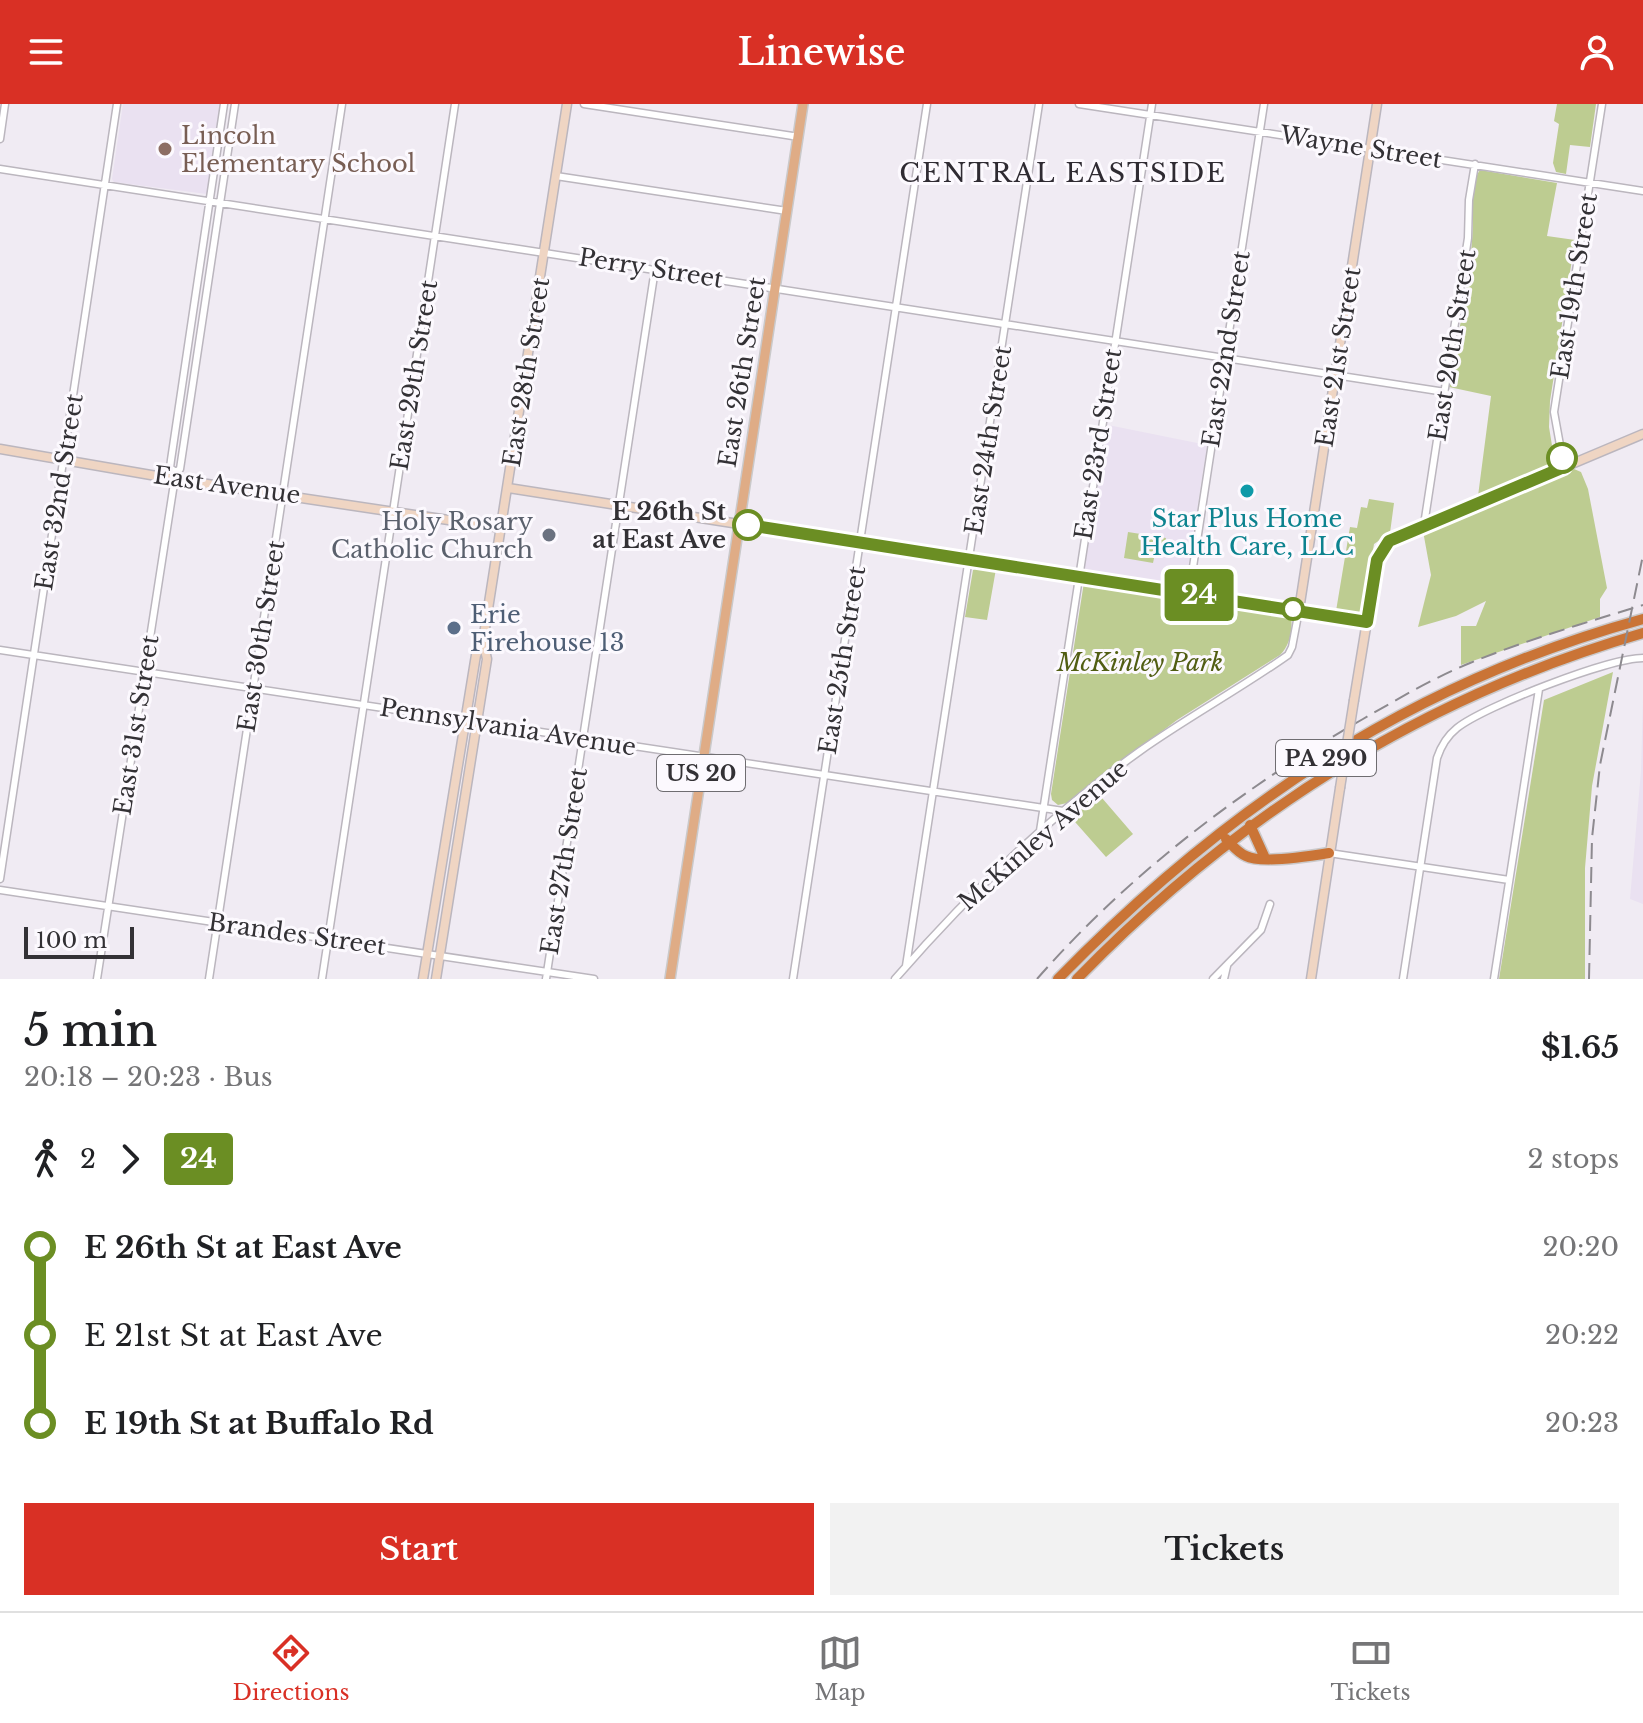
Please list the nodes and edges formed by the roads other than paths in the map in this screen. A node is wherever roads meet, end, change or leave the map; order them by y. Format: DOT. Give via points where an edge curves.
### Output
graph roads {
  1 [pos="5,104"];
  2 [pos="117,104"];
  3 [pos="224,104"];
  4 [pos="235,104"];
  5 [pos="342,104"];
  6 [pos="455,104"];
  7 [pos="567,104"];
  8 [pos="584,104"];
  9 [pos="803,104"];
  10 [pos="927,104"];
  11 [pos="1039,104"];
  12 [pos="1079,104"];
  13 [pos="1152,104"];
  14 [pos="1264,104"];
  15 [pos="1377,104"];
  16 [pos="1602,104"];
  17 [pos="1150,115"];
  18 [pos="1260,132"];
  19 [pos="799,137"];
  20 [pos="0,139"];
  21 [pos="1370,149"];
  22 [pos="1475,164"];
  23 [pos="0,169"];
  24 [pos="556,176"];
  25 [pos="1590,183"];
  26 [pos="106,185"];
  27 [pos="1643,191"];
  28 [pos="210,201"];
  29 [pos="220,202"];
  30 [pos="787,211"];
  31 [pos="325,218"];
  32 [pos="435,235"];
  33 [pos="545,252"];
  34 [pos="655,269"];
  35 [pos="775,287"];
  36 [pos="896,306"];
  37 [pos="1006,323"];
  38 [pos="1115,340"];
  39 [pos="1224,357"];
  40 [pos="1335,374"];
  41 [pos="1445,392"];
  42 [pos="1643,434"];
  43 [pos="0,449"];
  44 [pos="64,458"];
  45 [pos="1564,467"];
  46 [pos="175,475"];
  47 [pos="508,488"];
  48 [pos="283,493"];
  49 [pos="618,505"];
  50 [pos="393,511"];
  51 [pos="739,523"];
  52 [pos="1424,525"];
  53 [pos="502,528"];
  54 [pos="860,542"];
  55 [pos="970,559"];
  56 [pos="1078,576"];
  57 [pos="1189,593"];
  58 [pos="1299,610"];
  59 [pos="1643,619"];
  60 [pos="1367,622"];
  61 [pos="1643,633"];
  62 [pos="483,641"];
  63 [pos="0,650"];
  64 [pos="34,655"];
  65 [pos="1642,658"];
  66 [pos="144,671"];
  67 [pos="253,689"];
  68 [pos="1539,689"];
  69 [pos="364,706"];
  70 [pos="464,721"];
  71 [pos="476,723"];
  72 [pos="582,739"];
  73 [pos="704,757"];
  74 [pos="824,775"];
  75 [pos="934,792"];
  76 [pos="1044,809"];
  77 [pos="1063,811"];
  78 [pos="1250,825"];
  79 [pos="1040,831"];
  80 [pos="1220,831"];
  81 [pos="1229,842"];
  82 [pos="1329,853"];
  83 [pos="1265,858"];
  84 [pos="1420,866"];
  85 [pos="0,879"];
  86 [pos="1509,880"];
  87 [pos="0,890"];
  88 [pos="1270,904"];
  89 [pos="108,906"];
  90 [pos="217,923"];
  91 [pos="328,939"];
  92 [pos="427,953"];
  93 [pos="440,955"];
  94 [pos="906,966"];
  95 [pos="1227,966"];
  96 [pos="546,975"];
  97 [pos="97,979"];
  98 [pos="209,979"];
  99 [pos="322,979"];
  100 [pos="423,979"];
  101 [pos="436,979"];
  102 [pos="594,979"];
  103 [pos="670,979"];
  104 [pos="793,979"];
  105 [pos="895,979"];
  106 [pos="1058,979"];
  107 [pos="1077,979"];
  108 [pos="1213,979"];
  109 [pos="1224,979"];
  110 [pos="1311,979"];
  111 [pos="1403,979"];
  112 [pos="1494,979"];
  1 -- 20 [label="street"];
  2 -- 26 [label="street, East 32nd Street"];
  3 -- 28 [label="street, East 31st Street"];
  4 -- 29 [label="street, East 31st Street"];
  5 -- 31 [label="street, East 30th Street"];
  6 -- 32 [label="street, East 29th Street"];
  7 -- 24 [label="street, East 28th Street"];
  8 -- 19 [label="street"];
  9 -- 19 [label="main road, East 26th Street / US 20"];
  10 -- 36 [label="street, East 25th Street"];
  11 -- 37 [label="street, East 24th Street"];
  12 -- 17 [label="street, Wayne Street"];
  13 -- 17 [label="street, East 23rd Street"];
  14 -- 18 [label="street, East 22nd Street"];
  15 -- 21 [label="street, East 21st Street"];
  16 -- 25 [label="street, East 19th Street"];
  17 -- 18 [label="street, Wayne Street"];
  17 -- 38 [label="street, East 23rd Street"];
  18 -- 21 [label="street, Wayne Street"];
  18 -- 39 [label="street, East 22nd Street"];
  19 -- 30 [label="main road, East 26th Street / US 20"];
  21 -- 22 [label="street, Wayne Street"];
  21 -- 40 [label="street, East 21st Street"];
  22 -- 25 [label="street, Wayne Street"];
  22 -- 41 [label="street, East 20th Street"];
  23 -- 26 [label="street, Perry Street"];
  24 -- 30 [label="street"];
  24 -- 33 [label="street, East 28th Street"];
  25 -- 27 [label="street, Wayne Street"];
  25 -- 45 [label="street, East 19th Street" via="1554,412"];
  26 -- 28 [label="street, Perry Street"];
  26 -- 44 [label="street, East 32nd Street"];
  28 -- 29 [label="street, Perry Street"];
  28 -- 46 [label="street, East 31st Street" via="171,460"];
  29 -- 31 [label="street, Perry Street"];
  29 -- 46 [label="street, East 31st Street"];
  30 -- 35 [label="main road, East 26th Street / US 20"];
  31 -- 32 [label="street, Perry Street"];
  31 -- 48 [label="street, East 30th Street"];
  32 -- 33 [label="street, Perry Street"];
  32 -- 50 [label="street, East 29th Street"];
  33 -- 34 [label="street, Perry Street"];
  33 -- 47 [label="street, East 28th Street"];
  34 -- 35 [label="street, Perry Street"];
  34 -- 49 [label="street, East 27th Street"];
  35 -- 36 [label="street, Perry Street"];
  35 -- 51 [label="main road, East 26th Street / US 20"];
  36 -- 37 [label="street, Perry Street"];
  36 -- 54 [label="street, East 25th Street"];
  37 -- 38 [label="street, Perry Street"];
  37 -- 55 [label="street, East 24th Street"];
  38 -- 39 [label="street, Perry Street"];
  38 -- 56 [label="street, East 23rd Street"];
  39 -- 40 [label="street, Perry Street"];
  39 -- 57 [label="street, East 22nd Street"];
  40 -- 41 [label="street, Perry Street"];
  40 -- 58 [label="street, East 21st Street"];
  41 -- 52 [label="street, East 20th Street"];
  42 -- 45 [label="street"];
  43 -- 44 [label="street, East Avenue"];
  44 -- 46 [label="street, East Avenue"];
  44 -- 64 [label="street, East 32nd Street"];
  45 -- 52 [label="street"];
  46 -- 48 [label="street, East Avenue"];
  46 -- 66 [label="street, East 31st Street"];
  47 -- 49 [label="street"];
  47 -- 53 [label="street, East 28th Street"];
  48 -- 50 [label="street, East Avenue"];
  48 -- 67 [label="street, East 30th Street"];
  49 -- 51 [label="street"];
  49 -- 72 [label="street, East 27th Street"];
  50 -- 53 [label="street, East Avenue"];
  50 -- 69 [label="street, East 29th Street"];
  51 -- 54 [label="street"];
  51 -- 73 [label="main road, East 26th Street / US 20"];
  52 -- 60 [label="street" via="1381,550"];
  53 -- 62 [label="street, East 28th Street"];
  54 -- 55 [label="street"];
  54 -- 74 [label="street, East 25th Street"];
  55 -- 56 [label="street"];
  55 -- 75 [label="street, East 24th Street"];
  56 -- 57 [label="street"];
  56 -- 76 [label="street, East 23rd Street"];
  57 -- 58 [label="street"];
  58 -- 60 [label="street"];
  58 -- 77 [label="street, McKinley Avenue" via="1288,655 1138,752"];
  59 -- 80 [label="highway, PA 290" via="1515,662 1415,708 1334,753"];
  60 -- 82 [label="street, bridge"];
  61 -- 78 [label="highway, PA 290" via="1566,657 1453,704 1346,761"];
  62 -- 70 [label="street, East 28th Street"];
  62 -- 71 [label="street, East 28th Street" via="487,659"];
  63 -- 64 [label="street, Pennsylvania Avenue"];
  64 -- 66 [label="street, Pennsylvania Avenue"];
  64 -- 85 [label="street, East 32nd Street"];
  65 -- 68 [label="street" via="1610,662"];
  66 -- 67 [label="street, Pennsylvania Avenue"];
  66 -- 89 [label="street, East 31st Street"];
  67 -- 69 [label="street, Pennsylvania Avenue"];
  67 -- 90 [label="street, East 30th Street"];
  68 -- 84 [label="street" via="1466,722 1446,740 1437,758"];
  68 -- 86 [label="street"];
  69 -- 70 [label="street, Pennsylvania Avenue"];
  69 -- 91 [label="street, East 29th Street"];
  70 -- 71 [label="street, Pennsylvania Avenue"];
  70 -- 92 [label="street, East 28th Street"];
  71 -- 72 [label="street, Pennsylvania Avenue"];
  71 -- 93 [label="street, East 28th Street"];
  72 -- 73 [label="street, Pennsylvania Avenue"];
  72 -- 96 [label="street, East 27th Street"];
  73 -- 74 [label="street, Pennsylvania Avenue"];
  73 -- 103 [label="main road, East 26th Street / US 20"];
  74 -- 75 [label="street, Pennsylvania Avenue"];
  74 -- 104 [label="street, East 25th Street"];
  75 -- 76 [label="street, Pennsylvania Avenue"];
  75 -- 94 [label="street, East 24th Street"];
  76 -- 77 [label="street, Pennsylvania Avenue"];
  76 -- 79 [label="street, East 23rd Street"];
  77 -- 79 [label="street, McKinley Avenue"];
  78 -- 81 [label="highway, PA 290"];
  78 -- 83 [label="highway"];
  79 -- 94 [label="street, McKinley Avenue"];
  80 -- 81 [label="highway"];
  80 -- 106 [label="highway, PA 290" via="1150,889"];
  81 -- 83 [label="highway" via="1245,856"];
  81 -- 107 [label="highway, PA 290" via="1133,923"];
  82 -- 83 [label="highway"];
  82 -- 84 [label="street"];
  82 -- 110 [label="street"];
  84 -- 86 [label="street"];
  84 -- 111 [label="street"];
  86 -- 112 [label="street"];
  87 -- 89 [label="street, Brandes Street"];
  88 -- 95 [label="street" via="1261,930"];
  89 -- 90 [label="street, Brandes Street"];
  89 -- 97 [label="street, East 31st Street"];
  90 -- 91 [label="street, Brandes Street"];
  90 -- 98 [label="street, East 30th Street"];
  91 -- 92 [label="street, Brandes Street"];
  91 -- 99 [label="street, East 29th Street"];
  92 -- 93 [label="street, Brandes Street"];
  92 -- 100 [label="street, East 28th Street"];
  93 -- 96 [label="street, Brandes Street"];
  93 -- 101 [label="street, East 28th Street"];
  94 -- 105 [label="street, McKinley Avenue"];
  95 -- 108 [label="street"];
  95 -- 109 [label="street"];
  96 -- 102 [label="street, Brandes Street"];
}
